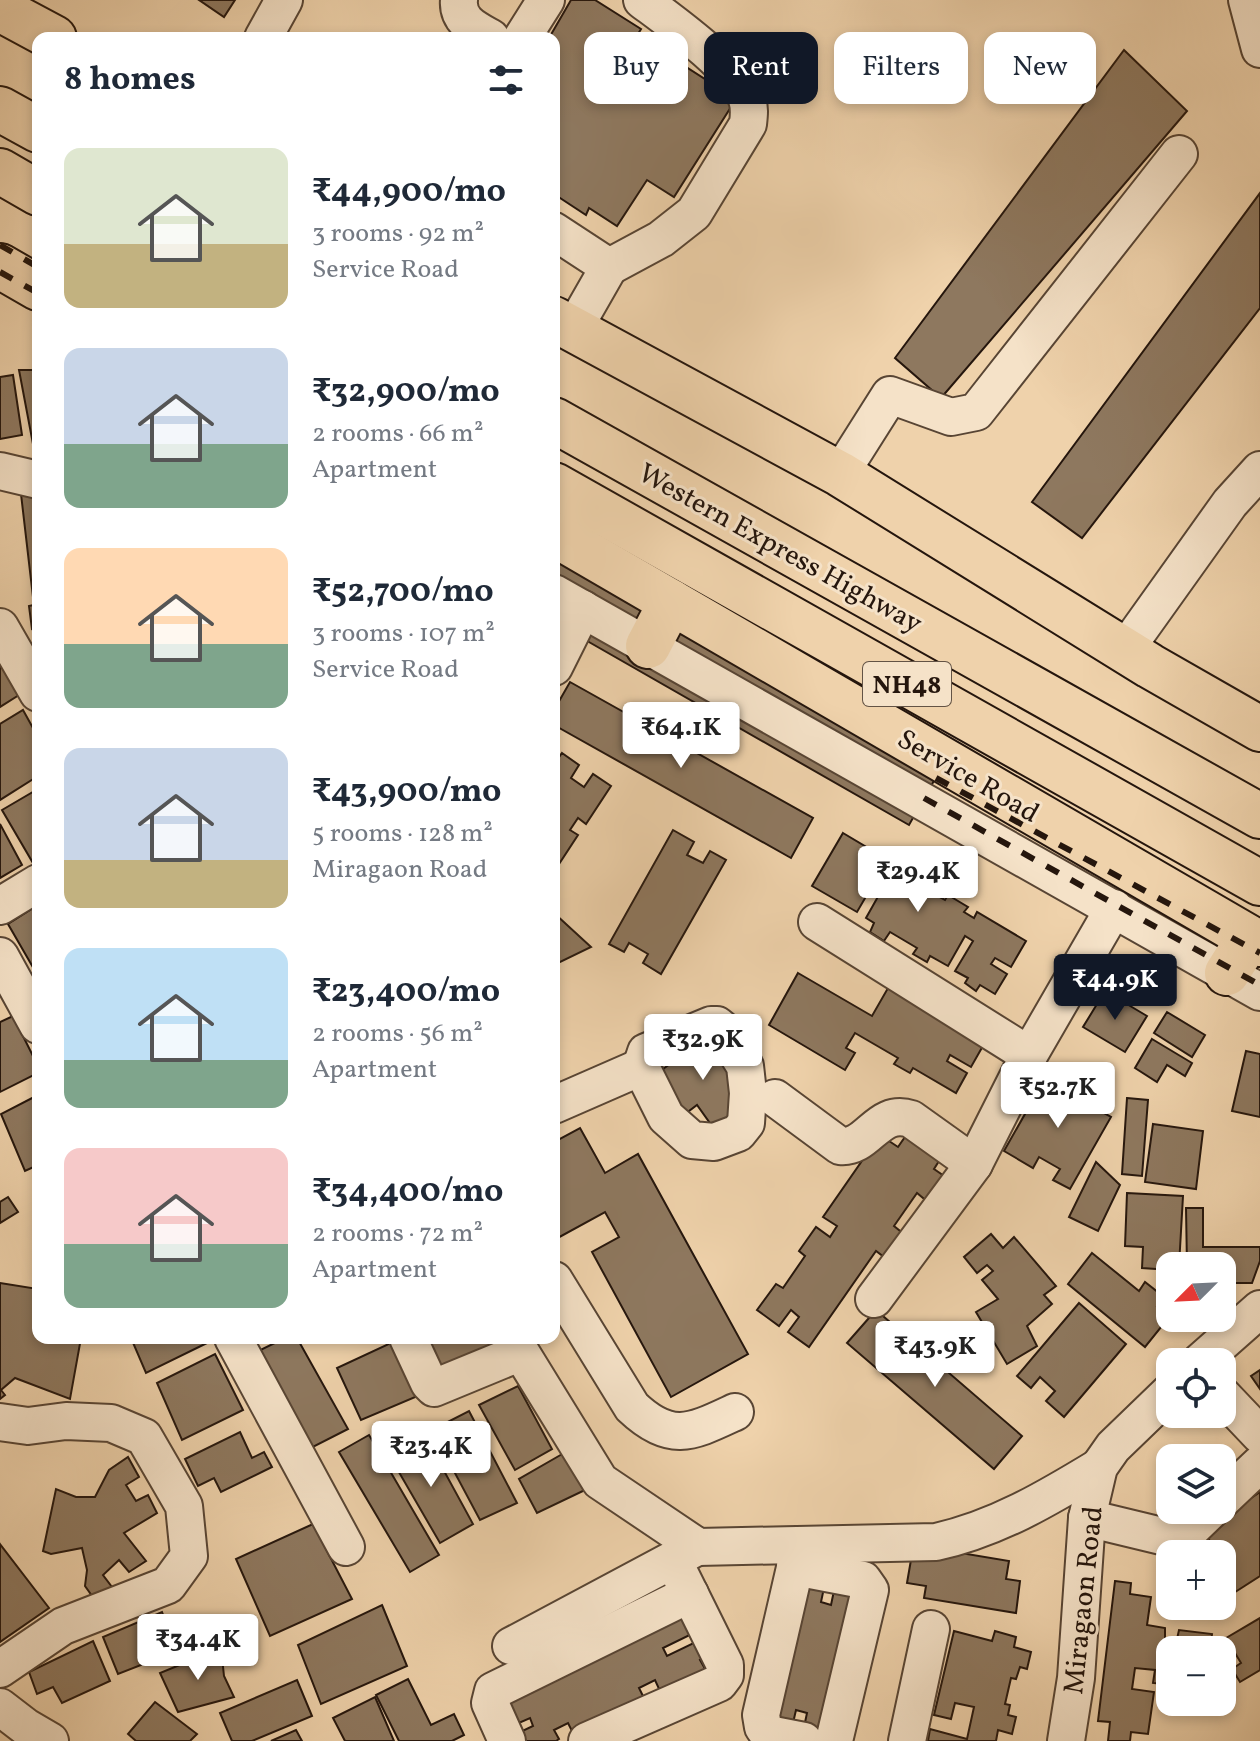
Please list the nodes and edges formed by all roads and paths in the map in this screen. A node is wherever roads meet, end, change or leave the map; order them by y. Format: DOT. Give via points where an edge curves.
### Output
graph roads {
  1 [pos="284,0"];
  2 [pos="459,0"];
  3 [pos="546,0"];
  4 [pos="642,0"];
  5 [pos="1247,0"];
  6 [pos="0,9"];
  7 [pos="670,13"];
  8 [pos="43,32"];
  9 [pos="266,32"];
  10 [pos="481,32"];
  11 [pos="526,32"];
  12 [pos="1260,49"];
  13 [pos="0,109"];
  14 [pos="32,127"];
  15 [pos="1179,154"];
  16 [pos="0,171"];
  17 [pos="32,190"];
  18 [pos="560,235"];
  19 [pos="609,267"];
  20 [pos="564,324"];
  21 [pos="560,423"];
  22 [pos="1260,470"];
  23 [pos="0,471"];
  24 [pos="840,474"];
  25 [pos="32,479"];
  26 [pos="560,488"];
  27 [pos="560,537"];
  28 [pos="568,601"];
  29 [pos="671,602"];
  30 [pos="0,627"];
  31 [pos="560,639"];
  32 [pos="648,646"];
  33 [pos="1125,650"];
  34 [pos="32,683"];
  35 [pos="1260,729"];
  36 [pos="1260,816"];
  37 [pos="1260,883"];
  38 [pos="32,887"];
  39 [pos="0,906"];
  40 [pos="1114,908"];
  41 [pos="817,922"];
  42 [pos="0,956"];
  43 [pos="1249,962"];
  44 [pos="32,1014"];
  45 [pos="1029,1055"];
  46 [pos="641,1067"];
  47 [pos="775,1098"];
  48 [pos="560,1102"];
  49 [pos="974,1164"];
  50 [pos="874,1299"];
  51 [pos="560,1301"];
  52 [pos="1260,1309"];
  53 [pos="236,1344"];
  54 [pos="411,1344"];
  55 [pos="515,1345"];
  56 [pos="1216,1348"];
  57 [pos="1156,1406"];
  58 [pos="1236,1410"];
  59 [pos="735,1412"];
  60 [pos="0,1422"];
  61 [pos="1260,1435"];
  62 [pos="1260,1464"];
  63 [pos="1099,1467"];
  64 [pos="1236,1487"];
  65 [pos="1087,1518"];
  66 [pos="1196,1524"];
  67 [pos="346,1547"];
  68 [pos="686,1553"];
  69 [pos="798,1556"];
  70 [pos="690,1594"];
  71 [pos="931,1629"];
  72 [pos="511,1646"];
  73 [pos="0,1669"];
  74 [pos="0,1707"];
  75 [pos="50,1741"];
  76 [pos="507,1741"];
  77 [pos="587,1741"];
  78 [pos="804,1741"];
  79 [pos="834,1741"];
  80 [pos="907,1741"];
  81 [pos="1066,1741"];
  1 -- 9 [label="street"];
  2 -- 10 [label="street" via="462,18"];
  3 -- 11 [label="street"];
  4 -- 7 [label="street"];
  5 -- 12 [label="street"];
  6 -- 8 [label="main road"];
  7 -- 19 [label="street" via="741,90 748,124 694,213 661,239"];
  13 -- 14 [label="main road"];
  15 -- 24 [label="street" via="976,412 951,417 890,395"];
  16 -- 17 [label="main road"];
  18 -- 19 [label="street"];
  19 -- 20 [label="street"];
  20 -- 24 [label="main road"];
  21 -- 36 [label="main road, Western Express Highway / NH48"];
  22 -- 33 [label="street" via="1230,503"];
  23 -- 25 [label="street"];
  24 -- 33 [label="main road"];
  26 -- 37 [label="main road, Western Express Highway / NH48"];
  27 -- 29 [label="main road, Service Road"];
  28 -- 31 [label="street"];
  28 -- 32 [label="street"];
  29 -- 32 [label="main road"];
  29 -- 43 [label="main road, Service Road"];
  30 -- 34 [label="street"];
  32 -- 40 [label="street"];
  33 -- 35 [label="main road"];
  38 -- 39 [label="street"];
  40 -- 43 [label="street"];
  40 -- 45 [label="street"];
  41 -- 45 [label="street"];
  42 -- 44 [label="street"];
  45 -- 49 [label="street"];
  46 -- 48 [label="street"];
  47 -- 49 [label="street" via="840,1146 902,1116"];
  49 -- 50 [label="street"];
  51 -- 59 [label="street" via="632,1407 648,1422 666,1431 693,1432"];
  52 -- 56 [label="street"];
  53 -- 67 [label="street"];
  54 -- 55 [label="street" via="434,1388"];
  55 -- 68 [label="street" via="600,1481"];
  57 -- 63 [label="street, Miragaon Road"];
  58 -- 61 [label="street"];
  60 -- 73 [label="street" via="111,1423 144,1437 184,1506 189,1556 168,1585 63,1626"];
  62 -- 64 [label="street"];
  63 -- 65 [label="street, Miragaon Road"];
  63 -- 69 [label="street" via="1039,1504 966,1536"];
  65 -- 66 [label="street" via="1174,1539"];
  65 -- 81 [label="street, Miragaon Road" via="1076,1678"];
  68 -- 69 [label="street"];
  68 -- 70 [label="street"];
  68 -- 72 [label="street"];
  69 -- 78 [label="street" via="761,1715 768,1734"];
  69 -- 79 [label="street" via="863,1580 870,1590"];
  70 -- 76 [label="street" via="493,1691 490,1703"];
  70 -- 77 [label="street" via="725,1675 719,1683"];
  71 -- 80 [label="street"];
  74 -- 75 [label="street"];
}
